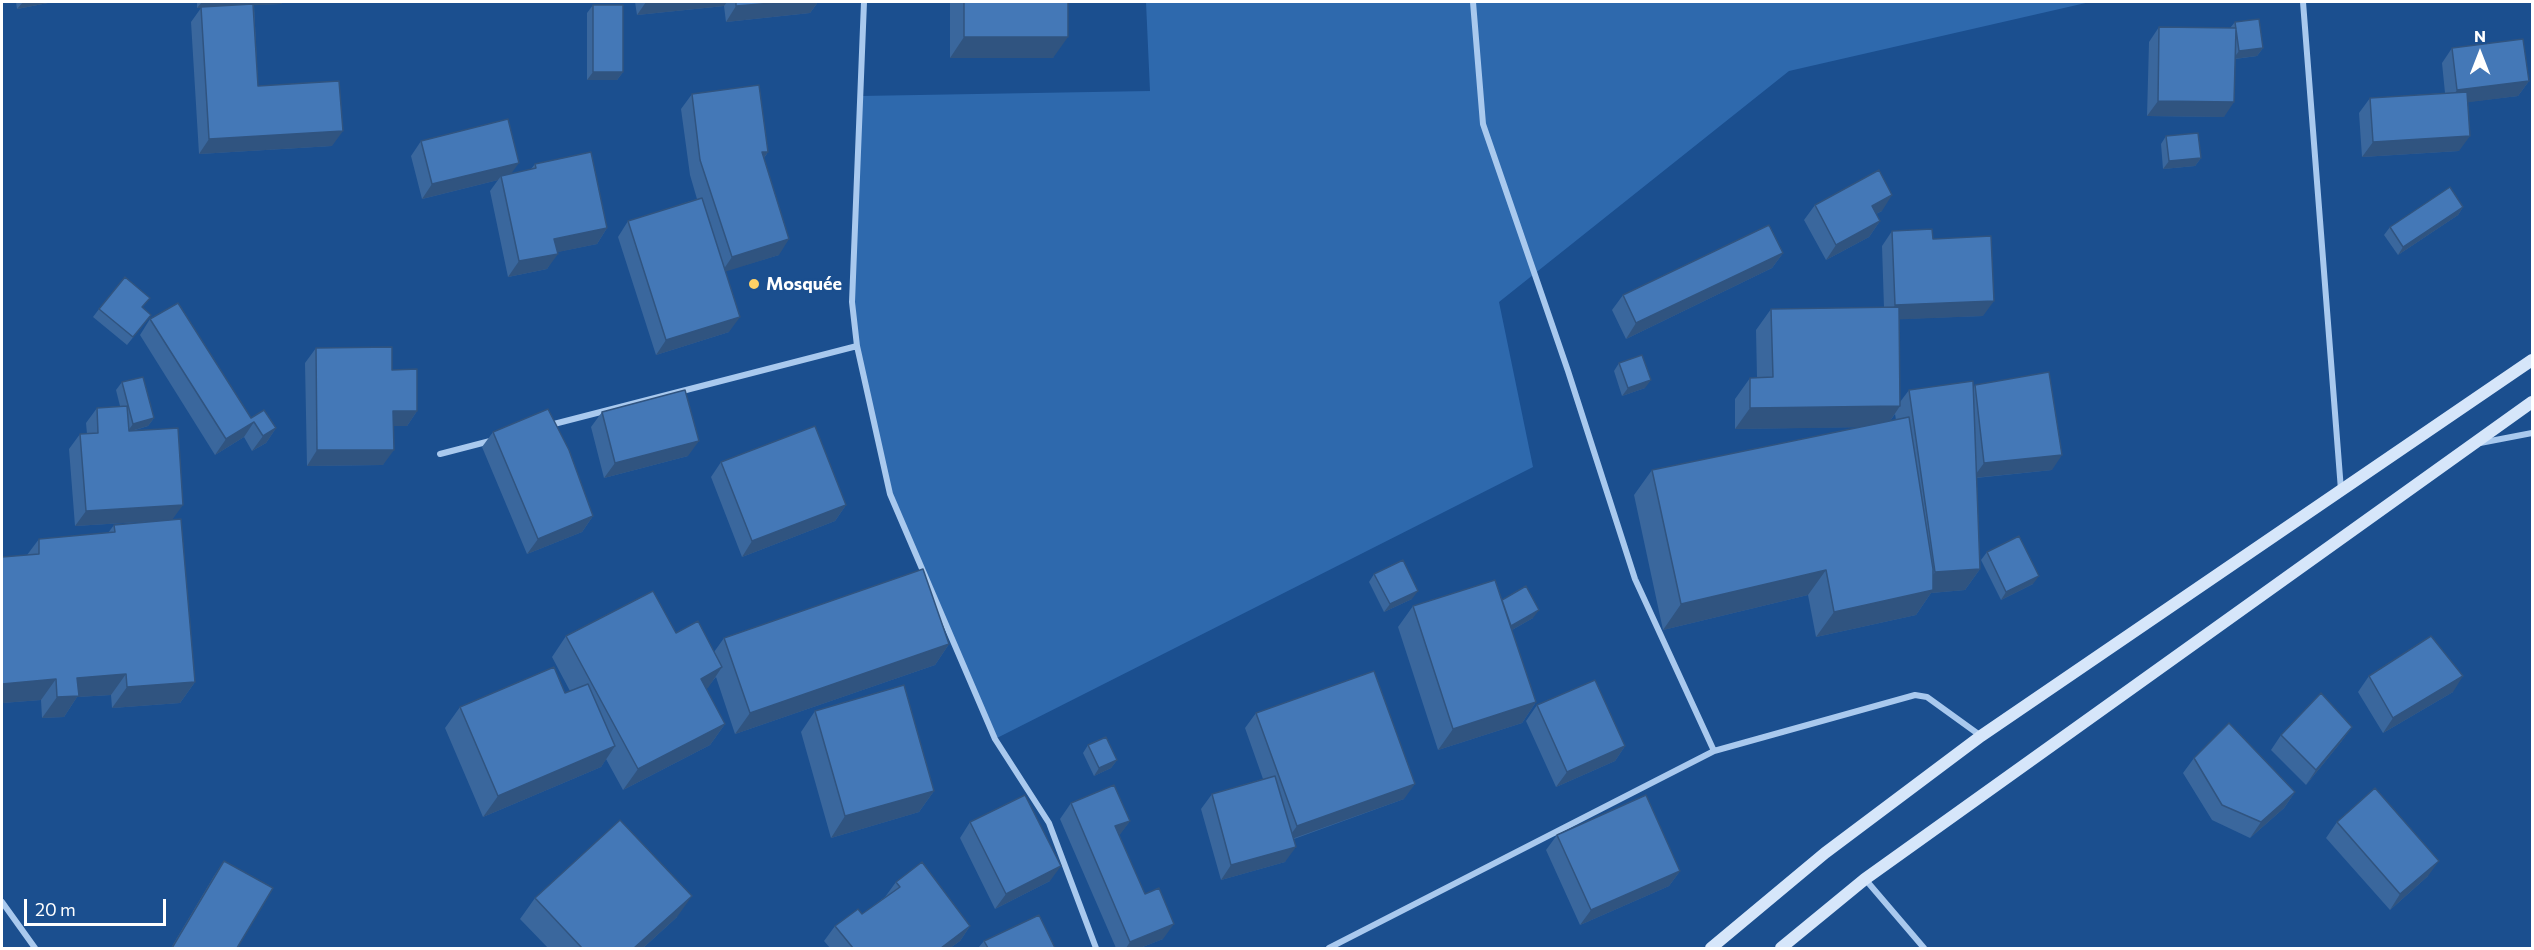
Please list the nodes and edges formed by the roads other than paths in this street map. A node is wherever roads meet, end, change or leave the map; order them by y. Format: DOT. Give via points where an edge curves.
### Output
graph roads {
  1 [pos="864,2"];
  2 [pos="1473,2"];
  3 [pos="2302,2"];
  4 [pos="857,346"];
  5 [pos="2532,360"];
  6 [pos="2532,402"];
  7 [pos="543,427"];
  8 [pos="2532,433"];
  9 [pos="497,439"];
  10 [pos="2473,444"];
  11 [pos="440,454"];
  12 [pos="2341,491"];
  13 [pos="1981,736"];
  14 [pos="1714,751"];
  15 [pos="1865,879"];
  16 [pos="2,902"];
  17 [pos="35,948"];
  18 [pos="1096,948"];
  19 [pos="1329,948"];
  20 [pos="1711,948"];
  21 [pos="1781,948"];
  22 [pos="1924,948"];
  1 -- 4 [label="street" via="852,302"];
  2 -- 14 [label="street" via="1483,124 1635,579"];
  3 -- 12 [label="street"];
  4 -- 7 [label="street"];
  4 -- 18 [label="street" via="890,494 995,740 1049,823"];
  5 -- 12 [label="main road"];
  6 -- 10 [label="main road"];
  8 -- 10 [label="street"];
  9 -- 11 [label="street"];
  10 -- 15 [label="main road"];
  12 -- 13 [label="main road"];
  13 -- 14 [label="street" via="1926,697 1916,695"];
  13 -- 20 [label="main road" via="1825,853"];
  14 -- 19 [label="street"];
  15 -- 21 [label="main road"];
  15 -- 22 [label="street"];
  16 -- 17 [label="street"];
}
